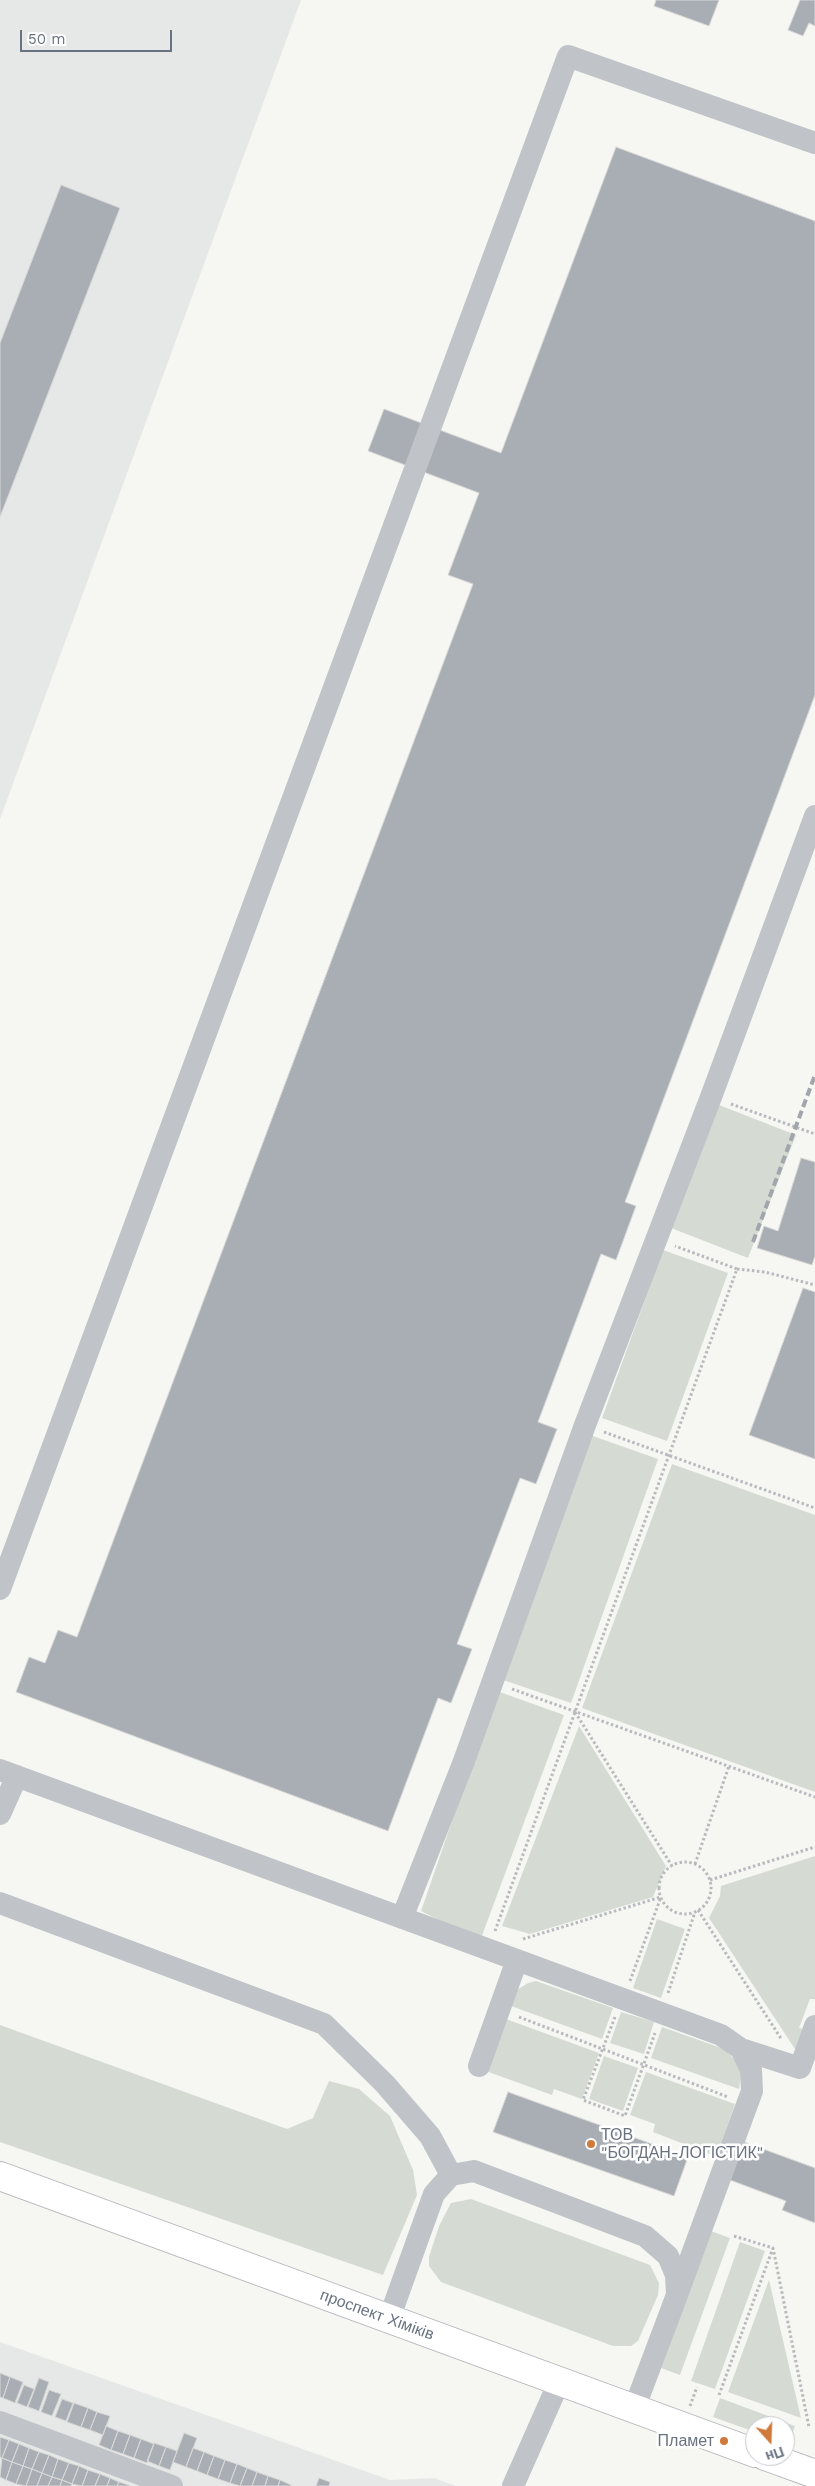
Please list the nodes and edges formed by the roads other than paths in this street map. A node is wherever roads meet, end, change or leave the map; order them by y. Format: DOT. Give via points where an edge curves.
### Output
graph roads {
  1 [pos="815,143"];
  2 [pos="815,816"];
  3 [pos="810,846"];
  4 [pos="0,1589"];
  5 [pos="8,1773"];
  6 [pos="0,1814"];
  7 [pos="0,1903"];
  8 [pos="402,1918"];
  9 [pos="517,1960"];
  10 [pos="815,2026"];
  11 [pos="741,2050"];
  12 [pos="479,2066"];
  13 [pos="451,2175"];
  14 [pos="0,2176"];
  15 [pos="677,2295"];
  16 [pos="389,2319"];
  17 [pos="559,2382"];
  18 [pos="634,2409"];
  19 [pos="0,2422"];
  20 [pos="745,2448"];
  21 [pos="793,2466"];
  22 [pos="815,2474"];
  23 [pos="172,2486"];
  24 [pos="513,2486"];
  1 -- 4 [label="lane" via="568,56"];
  2 -- 3 [label="lane"];
  3 -- 8 [label="lane" via="585,1425"];
  5 -- 6 [label="lane"];
  5 -- 8 [label="lane"];
  7 -- 13 [label="lane" via="324,2024 385,2084 430,2136"];
  8 -- 9 [label="lane"];
  9 -- 11 [label="lane" via="721,2036"];
  9 -- 12 [label="lane"];
  10 -- 11 [label="lane" via="800,2068"];
  11 -- 15 [label="lane" via="751,2070 752,2091"];
  13 -- 15 [label="lane" via="474,2171 646,2236 668,2256 676,2275"];
  13 -- 16 [label="lane" via="434,2194"];
  14 -- 16 [label="main road, проспект Хіміків"];
  15 -- 18 [label="lane"];
  16 -- 17 [label="main road, проспект Хіміків"];
  17 -- 18 [label="main road, проспект Хіміків"];
  17 -- 24 [label="lane"];
  18 -- 20 [label="main road, проспект Хіміків"];
  19 -- 23 [label="lane"];
  21 -- 22 [label="main road"];
}
